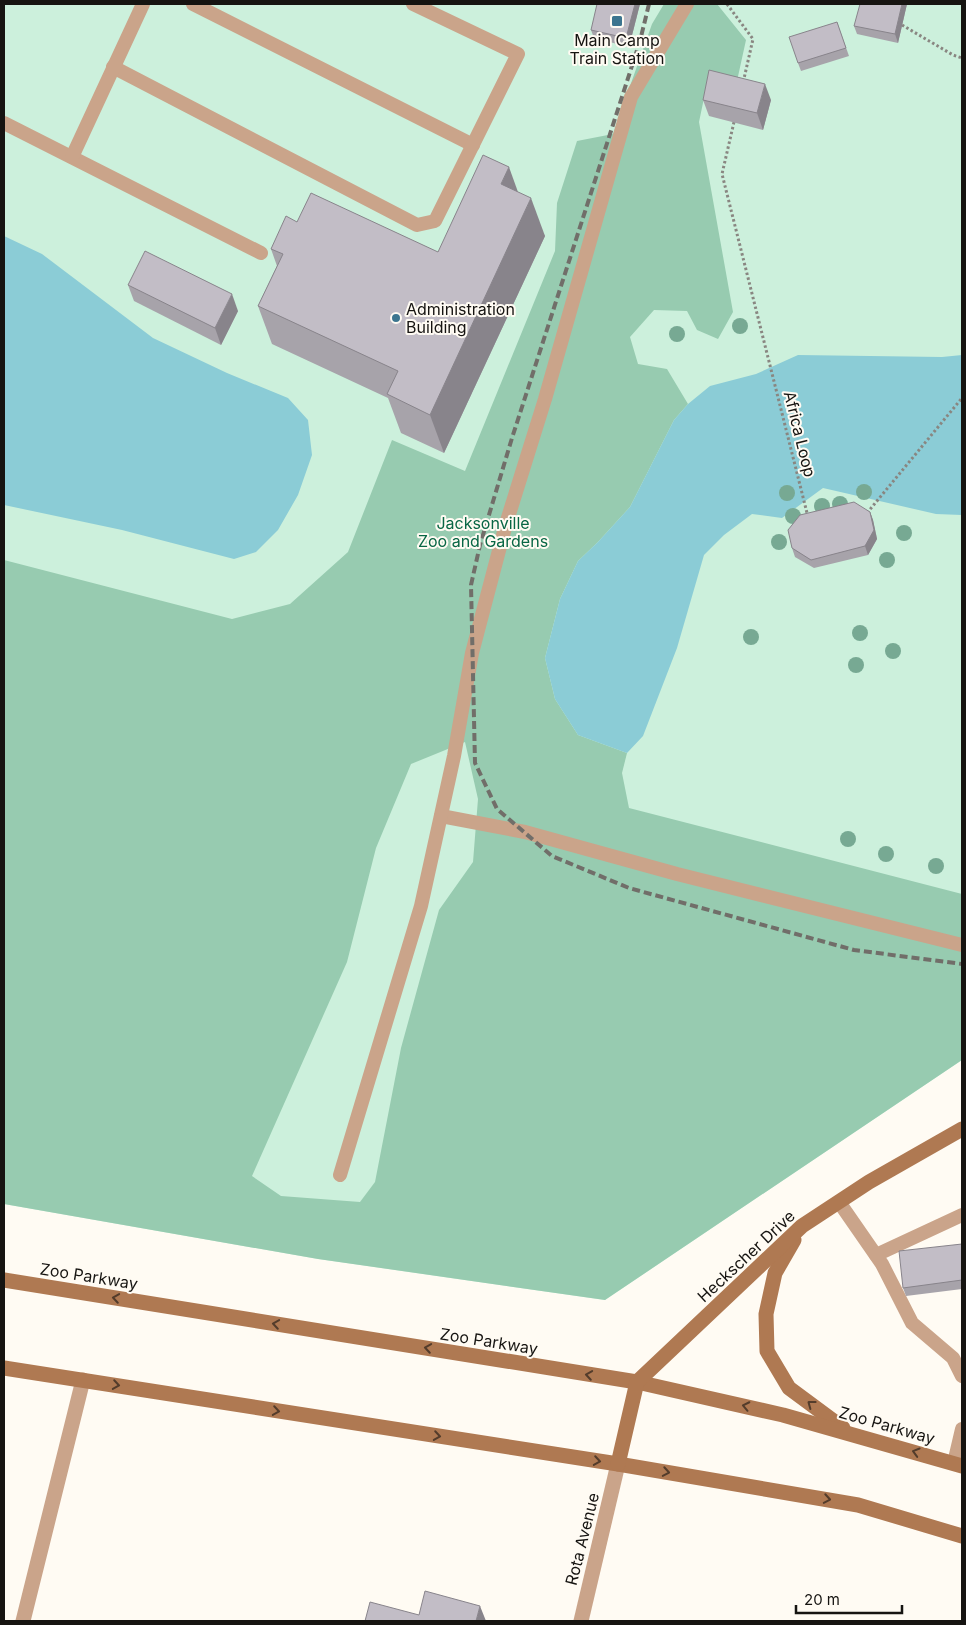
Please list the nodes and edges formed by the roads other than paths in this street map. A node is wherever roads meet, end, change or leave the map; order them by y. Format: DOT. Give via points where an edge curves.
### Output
graph roads {
  1 [pos="143,4"];
  2 [pos="193,4"];
  3 [pos="413,4"];
  4 [pos="687,4"];
  5 [pos="113,67"];
  6 [pos="4,123"];
  7 [pos="473,145"];
  8 [pos="72,157"];
  9 [pos="261,253"];
  10 [pos="441,816"];
  11 [pos="962,945"];
  12 [pos="962,1129"];
  13 [pos="340,1175"];
  14 [pos="839,1202"];
  15 [pos="962,1214"];
  16 [pos="802,1226"];
  17 [pos="876,1255"];
  18 [pos="4,1280"];
  19 [pos="4,1368"];
  20 [pos="962,1376"];
  21 [pos="83,1380"];
  22 [pos="637,1382"];
  23 [pos="962,1429"];
  24 [pos="850,1433"];
  25 [pos="618,1464"];
  26 [pos="958,1464"];
  27 [pos="962,1536"];
  28 [pos="24,1621"];
  29 [pos="580,1621"];
  1 -- 5 [label="lane"];
  2 -- 7 [label="lane"];
  3 -- 7 [label="lane" via="518,54"];
  4 -- 10 [label="lane" via="631,98 506,524 472,653"];
  5 -- 7 [label="lane" via="418,225 435,221"];
  5 -- 8 [label="lane"];
  6 -- 8 [label="lane"];
  8 -- 9 [label="lane"];
  10 -- 11 [label="lane" via="524,832"];
  10 -- 13 [label="lane" via="421,906"];
  12 -- 14 [label="main road, Heckscher Drive"];
  14 -- 16 [label="main road, Heckscher Drive"];
  14 -- 17 [label="lane"];
  15 -- 17 [label="lane"];
  16 -- 22 [label="main road, Heckscher Drive"];
  24 -- 16 [label="main road, one-way" via="789,1388 766,1351 766,1314 775,1273"];
  17 -- 20 [label="lane" via="912,1323 953,1358"];
  22 -- 18 [label="main road, Zoo Parkway, one-way"];
  19 -- 21 [label="main road"];
  21 -- 25 [label="main road, one-way"];
  21 -- 28 [label="street"];
  24 -- 22 [label="main road, Zoo Parkway, one-way"];
  22 -- 25 [label="main road"];
  23 -- 26 [label="lane"];
  26 -- 24 [label="main road, Zoo Parkway, one-way"];
  25 -- 27 [label="main road, one-way" via="858,1504"];
  25 -- 29 [label="street, Rota Avenue"];
}
